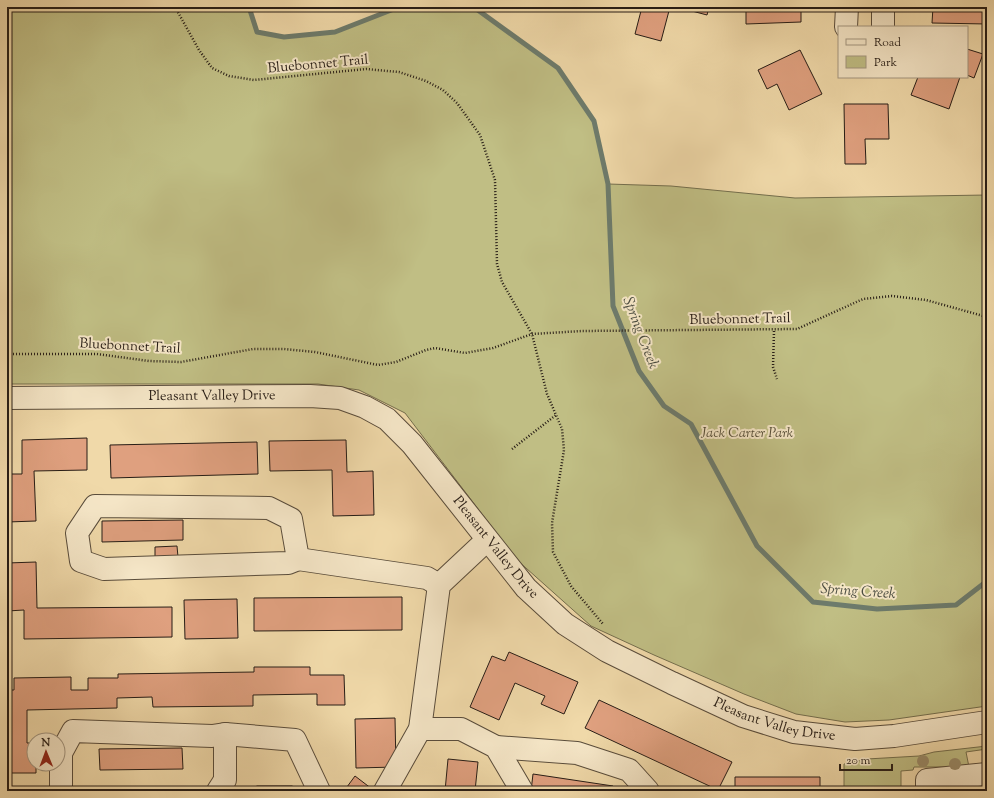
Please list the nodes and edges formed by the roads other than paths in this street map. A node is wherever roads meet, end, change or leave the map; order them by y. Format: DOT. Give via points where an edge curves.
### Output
graph roads {
  1 [pos="847,7"];
  2 [pos="883,7"];
  3 [pos="846,26"];
  4 [pos="883,26"];
  5 [pos="7,398"];
  6 [pos="487,540"];
  7 [pos="298,559"];
  8 [pos="439,585"];
  9 [pos="987,722"];
  10 [pos="420,729"];
  11 [pos="225,734"];
  12 [pos="496,747"];
  13 [pos="987,774"];
  14 [pos="61,791"];
  15 [pos="218,791"];
  16 [pos="319,791"];
  17 [pos="385,791"];
  18 [pos="522,791"];
  19 [pos="648,791"];
  20 [pos="927,791"];
  1 -- 3 [label="street"];
  2 -- 4 [label="street"];
  5 -- 6 [label="street, Pleasant Valley Drive" via="340,398 387,419 412,444"];
  6 -- 8 [label="street"];
  6 -- 9 [label="street, Pleasant Valley Drive" via="526,588 565,624 607,651 743,716 794,732 855,739 894,736"];
  7 -- 7 [label="street" via="291,520 269,508 95,506 77,533 81,561 104,569 288,563"];
  7 -- 8 [label="street" via="427,578"];
  8 -- 10 [label="street"];
  10 -- 12 [label="street" via="460,729"];
  10 -- 17 [label="street"];
  11 -- 14 [label="street" via="212,736 73,731 61,753"];
  11 -- 15 [label="street" via="226,780"];
  11 -- 16 [label="street" via="295,740"];
  12 -- 18 [label="street"];
  12 -- 19 [label="street" via="577,752 629,770"];
  13 -- 20 [label="street" via="927,780"];
}
